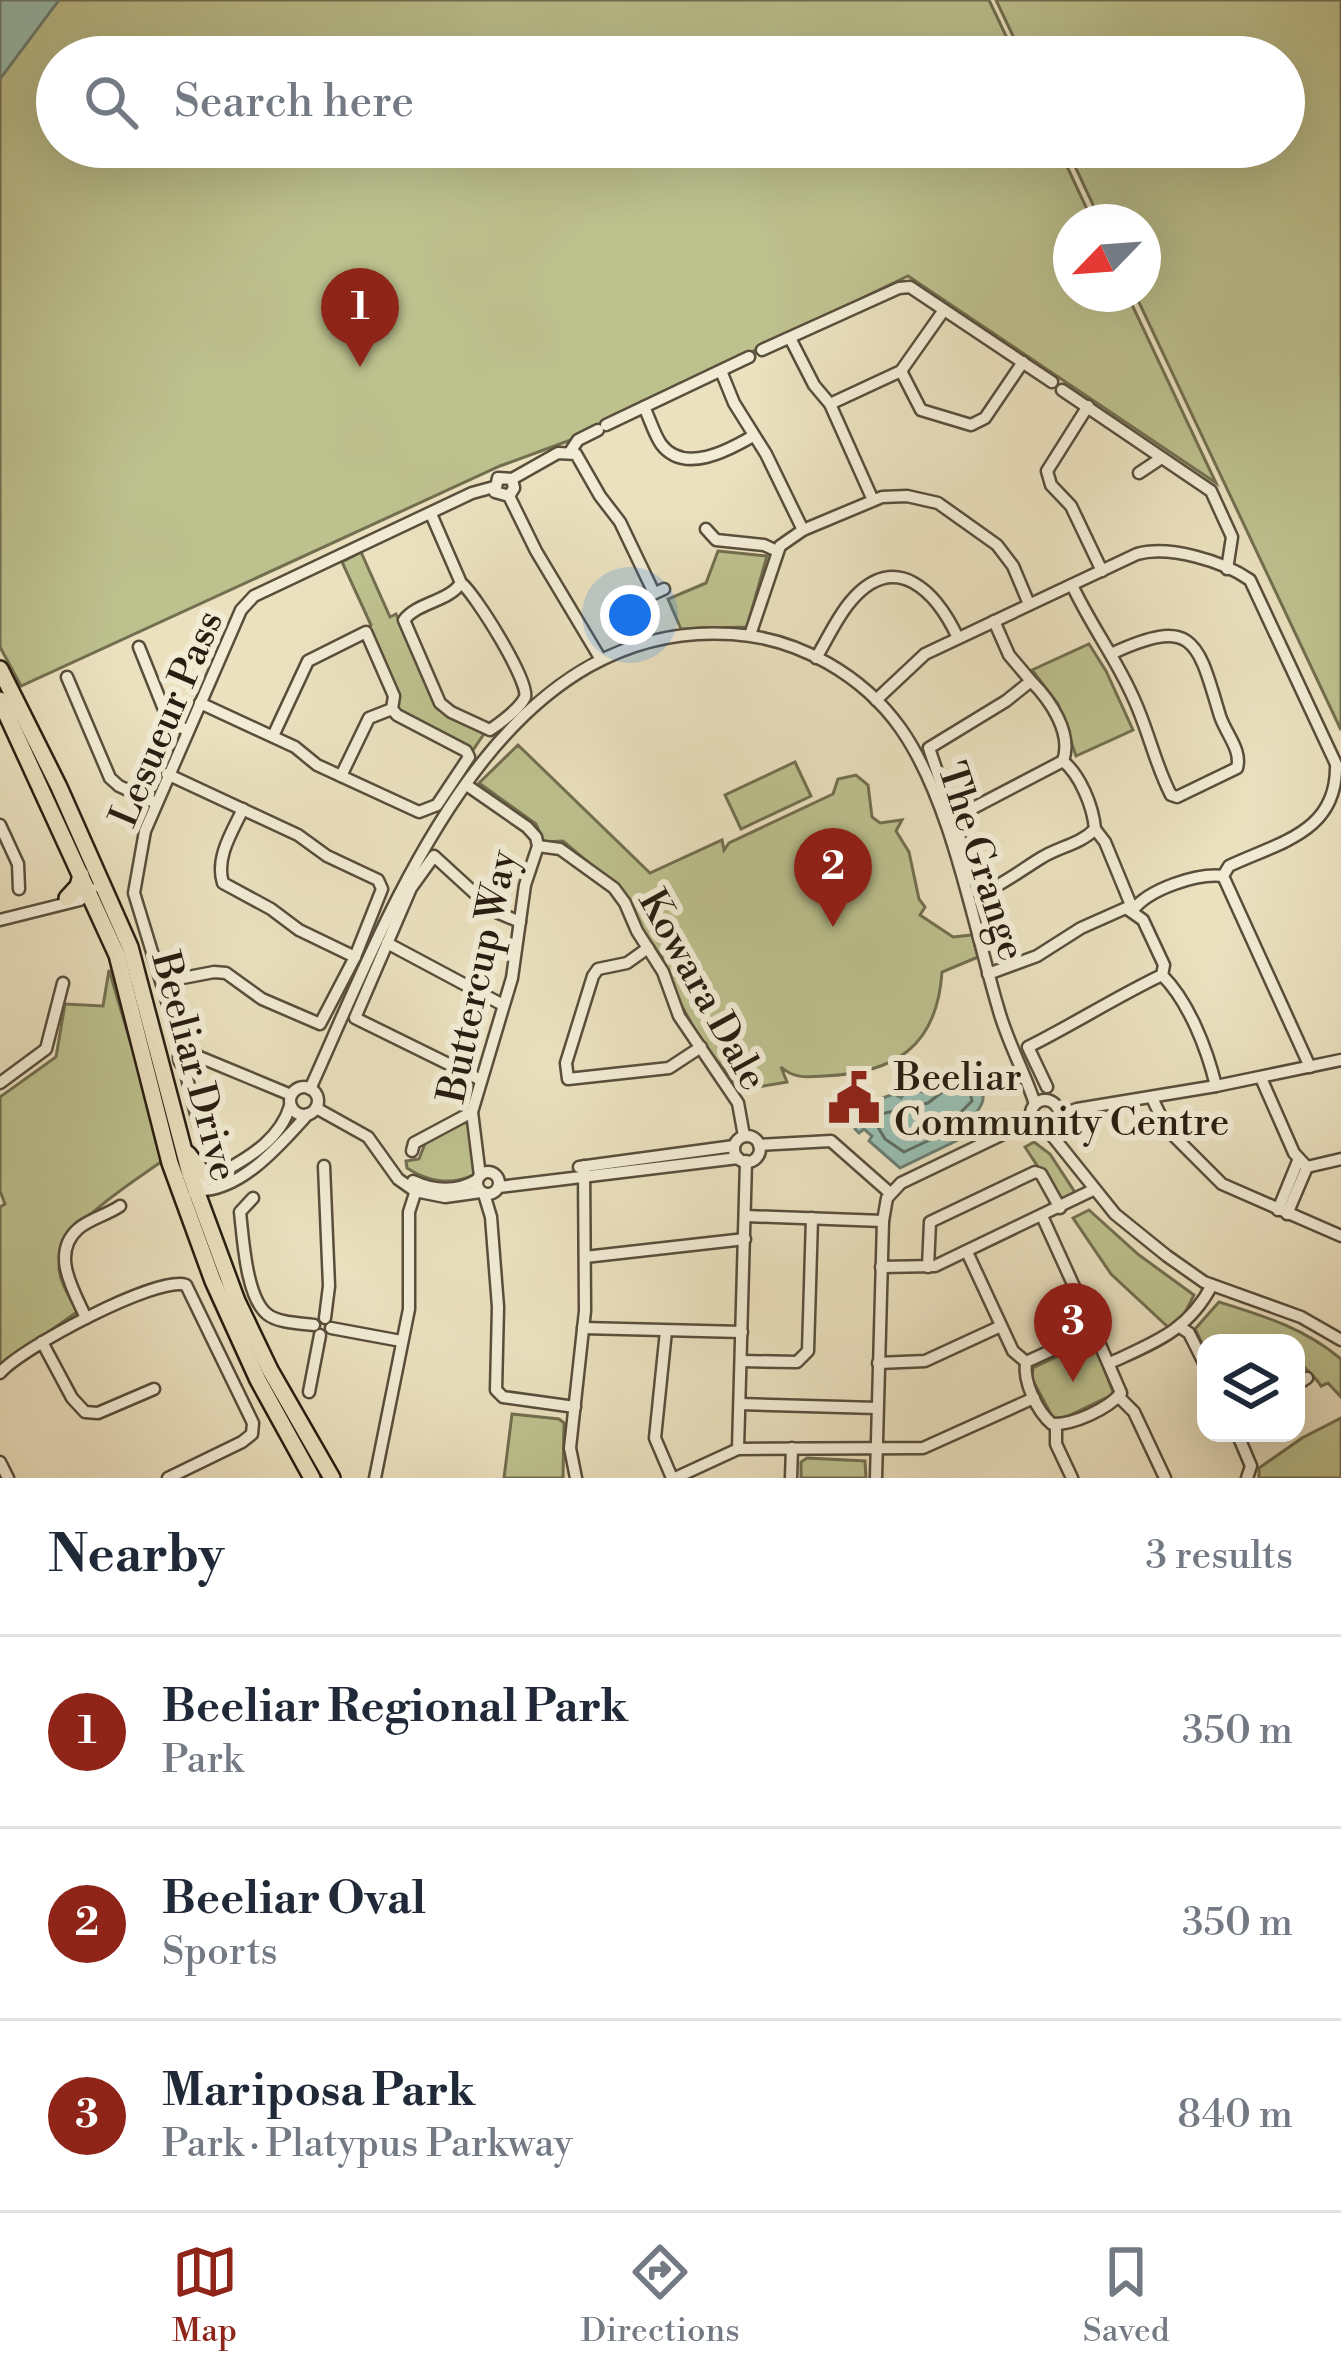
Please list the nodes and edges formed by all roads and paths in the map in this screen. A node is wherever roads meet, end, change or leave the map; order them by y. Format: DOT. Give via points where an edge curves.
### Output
graph roads {
  1 [pos="944,310"];
  2 [pos="791,340"];
  3 [pos="762,350"];
  4 [pos="749,357"];
  5 [pos="1023,362"];
  6 [pos="721,371"];
  7 [pos="902,371"];
  8 [pos="830,404"];
  9 [pos="1088,406"];
  10 [pos="644,407"];
  11 [pos="753,436"];
  12 [pos="570,452"];
  13 [pos="1160,459"];
  14 [pos="1139,473"];
  15 [pos="512,479"];
  16 [pos="494,487"];
  17 [pos="509,496"];
  18 [pos="872,498"];
  19 [pos="431,514"];
  20 [pos="706,530"];
  21 [pos="803,530"];
  22 [pos="777,551"];
  23 [pos="1226,569"];
  24 [pos="1102,571"];
  25 [pos="461,583"];
  26 [pos="1072,585"];
  27 [pos="654,594"];
  28 [pos="1029,604"];
  29 [pos="994,621"];
  30 [pos="750,635"];
  31 [pos="958,638"];
  32 [pos="139,647"];
  33 [pos="1113,653"];
  34 [pos="600,658"];
  35 [pos="816,658"];
  36 [pos="0,669"];
  37 [pos="66,677"];
  38 [pos="1030,681"];
  39 [pos="0,700"];
  40 [pos="876,700"];
  41 [pos="200,703"];
  42 [pos="392,709"];
  43 [pos="187,731"];
  44 [pos="273,736"];
  45 [pos="1063,761"];
  46 [pos="167,774"];
  47 [pos="341,776"];
  48 [pos="468,786"];
  49 [pos="156,803"];
  50 [pos="243,809"];
  51 [pos="954,818"];
  52 [pos="0,825"];
  53 [pos="1094,829"];
  54 [pos="538,846"];
  55 [pos="87,868"];
  56 [pos="1223,876"];
  57 [pos="19,889"];
  58 [pos="90,892"];
  59 [pos="67,898"];
  60 [pos="49,906"];
  61 [pos="115,910"];
  62 [pos="1133,910"];
  63 [pos="3,917"];
  64 [pos="520,922"];
  65 [pos="387,943"];
  66 [pos="647,948"];
  67 [pos="355,957"];
  68 [pos="988,974"];
  69 [pos="1162,975"];
  70 [pos="162,982"];
  71 [pos="63,983"];
  72 [pos="503,1005"];
  73 [pos="701,1046"];
  74 [pos="182,1050"];
  75 [pos="197,1056"];
  76 [pos="1341,1060"];
  77 [pos="184,1066"];
  78 [pos="1310,1067"];
  79 [pos="1262,1078"];
  80 [pos="481,1080"];
  81 [pos="0,1083"];
  82 [pos="1216,1086"];
  83 [pos="310,1088"];
  84 [pos="1152,1098"];
  85 [pos="291,1101"];
  86 [pos="312,1111"];
  87 [pos="472,1112"];
  88 [pos="1043,1112"];
  89 [pos="744,1136"];
  90 [pos="216,1138"];
  91 [pos="759,1145"];
  92 [pos="183,1147"];
  93 [pos="412,1151"];
  94 [pos="739,1155"];
  95 [pos="1341,1159"];
  96 [pos="1303,1164"];
  97 [pos="323,1166"];
  98 [pos="584,1170"];
  99 [pos="215,1176"];
  100 [pos="176,1179"];
  101 [pos="488,1184"];
  102 [pos="417,1188"];
  103 [pos="195,1190"];
  104 [pos="1093,1190"];
  105 [pos="890,1192"];
  106 [pos="253,1198"];
  107 [pos="120,1205"];
  108 [pos="1060,1208"];
  109 [pos="1283,1212"];
  110 [pos="745,1216"];
  111 [pos="1042,1216"];
  112 [pos="812,1218"];
  113 [pos="883,1221"];
  114 [pos="192,1226"];
  115 [pos="1341,1236"];
  116 [pos="745,1239"];
  117 [pos="967,1252"];
  118 [pos="585,1257"];
  119 [pos="881,1267"];
  120 [pos="928,1267"];
  121 [pos="1208,1283"];
  122 [pos="86,1318"];
  123 [pos="1184,1323"];
  124 [pos="1001,1326"];
  125 [pos="322,1327"];
  126 [pos="583,1328"];
  127 [pos="666,1331"];
  128 [pos="742,1332"];
  129 [pos="1089,1334"];
  130 [pos="1341,1340"];
  131 [pos="401,1341"];
  132 [pos="42,1342"];
  133 [pos="1197,1349"];
  134 [pos="741,1361"];
  135 [pos="1026,1362"];
  136 [pos="878,1363"];
  137 [pos="1110,1363"];
  138 [pos="0,1373"];
  139 [pos="154,1389"];
  140 [pos="308,1392"];
  141 [pos="1119,1397"];
  142 [pos="1034,1398"];
  143 [pos="740,1404"];
  144 [pos="575,1407"];
  145 [pos="877,1408"];
  146 [pos="1056,1425"];
  147 [pos="1241,1442"];
  148 [pos="792,1448"];
  149 [pos="738,1449"];
  150 [pos="877,1450"];
  151 [pos="0,1462"];
  152 [pos="8,1478"];
  153 [pos="168,1478"];
  154 [pos="312,1478"];
  155 [pos="332,1478"];
  156 [pos="375,1478"];
  157 [pos="576,1478"];
  158 [pos="674,1478"];
  159 [pos="791,1478"];
  160 [pos="876,1478"];
  161 [pos="1072,1478"];
  162 [pos="1165,1478"];
  163 [pos="1246,1478"];
  1 -- 2 [label="street" via="899,288"];
  1 -- 5 [label="street"];
  1 -- 7 [label="street"];
  2 -- 3 [label="street"];
  2 -- 8 [label="street"];
  4 -- 6 [label="street, Lesueur Pass"];
  5 -- 7 [label="street" via="985,418 971,425 921,410"];
  5 -- 9 [label="street"];
  6 -- 10 [label="street, Lesueur Pass"];
  6 -- 11 [label="street"];
  7 -- 8 [label="street"];
  8 -- 18 [label="street"];
  9 -- 13 [label="street"];
  9 -- 24 [label="street" via="1047,471"];
  10 -- 11 [label="street" via="675,454 713,457"];
  10 -- 12 [label="street, Lesueur Pass" via="578,440"];
  11 -- 21 [label="street"];
  12 -- 15 [label="street, Lesueur Pass"];
  12 -- 27 [label="street" via="620,521"];
  13 -- 14 [label="street"];
  13 -- 23 [label="street" via="1211,491 1231,530"];
  15 -- 16 [label="street, Lesueur Pass" via="502,476"];
  15 -- 17 [label="street"];
  16 -- 17 [label="street"];
  16 -- 19 [label="street, Lesueur Pass"];
  17 -- 34 [label="street"];
  18 -- 21 [label="street"];
  18 -- 28 [label="street" via="938,503 1002,550"];
  19 -- 25 [label="street"];
  19 -- 41 [label="street, Lesueur Pass" via="254,596"];
  20 -- 22 [label="street" via="716,540"];
  21 -- 22 [label="street"];
  22 -- 30 [label="street"];
  23 -- 24 [label="street" via="1160,550"];
  23 -- 56 [label="street" via="1255,586 1336,775 1318,821"];
  24 -- 26 [label="street"];
  25 -- 25 [label="street" via="404,620 440,703 490,730 523,700 525,688 477,597"];
  26 -- 28 [label="street"];
  26 -- 33 [label="street"];
  28 -- 29 [label="street"];
  29 -- 31 [label="street"];
  29 -- 38 [label="street"];
  30 -- 34 [label="street, The Grange" via="673,635"];
  30 -- 35 [label="street, The Grange"];
  31 -- 35 [label="street" via="934,597 892,578 849,603"];
  31 -- 40 [label="street" via="914,661"];
  32 -- 43 [label="street" via="164,712"];
  33 -- 33 [label="street" via="1173,796 1234,771 1239,764 1209,673 1189,642 1152,635"];
  34 -- 48 [label="street, The Grange" via="507,733"];
  35 -- 40 [label="street, The Grange"];
  36 -- 55 [label="highway, Beeliar Drive"];
  37 -- 49 [label="street" via="110,778"];
  38 -- 45 [label="street" via="1060,724"];
  38 -- 51 [label="street" via="930,747"];
  39 -- 55 [label="highway, Beeliar Drive"];
  40 -- 68 [label="street, The Grange" via="925,772"];
  41 -- 43 [label="street, Lesueur Pass"];
  41 -- 44 [label="street"];
  42 -- 44 [label="street" via="394,696 366,632 308,662"];
  42 -- 47 [label="street" via="369,718"];
  42 -- 47 [label="street" via="468,754 437,805 415,811"];
  43 -- 46 [label="street, Lesueur Pass"];
  44 -- 47 [label="street"];
  45 -- 51 [label="street"];
  45 -- 53 [label="street" via="1075,772"];
  46 -- 49 [label="street, Lesueur Pass"];
  46 -- 50 [label="street"];
  48 -- 54 [label="street, Buttercup Way" via="527,827"];
  48 -- 83 [label="street, The Grange" via="388,910"];
  49 -- 70 [label="street, Lesueur Pass" via="134,898"];
  50 -- 67 [label="street" via="220,868 225,886"];
  50 -- 67 [label="street" via="380,882"];
  51 -- 53 [label="street" via="980,899"];
  52 -- 57 [label="street" via="18,864"];
  53 -- 62 [label="street"];
  54 -- 64 [label="street, Buttercup Way"];
  54 -- 66 [label="street, Kowara Dale" via="560,849 614,888"];
  55 -- 58 [label="highway, Beeliar Drive"];
  55 -- 59 [label="highway"];
  55 -- 61 [label="highway, Beeliar Drive"];
  56 -- 62 [label="street" via="1161,891"];
  56 -- 78 [label="street"];
  58 -- 59 [label="street"];
  58 -- 60 [label="street"];
  58 -- 61 [label="street"];
  58 -- 100 [label="highway, Beeliar Drive" via="123,970"];
  59 -- 60 [label="street"];
  60 -- 63 [label="street"];
  61 -- 92 [label="highway, Beeliar Drive"];
  62 -- 68 [label="street"];
  62 -- 69 [label="street" via="1162,959"];
  64 -- 65 [label="street" via="494,911 434,856"];
  64 -- 72 [label="street, Buttercup Way"];
  65 -- 72 [label="street"];
  65 -- 80 [label="street" via="353,1023"];
  66 -- 73 [label="street, Kowara Dale"];
  66 -- 73 [label="street" via="592,976 568,1079 669,1068"];
  67 -- 70 [label="street" via="320,1024 220,972"];
  68 -- 88 [label="street, The Grange"];
  69 -- 82 [label="street" via="1177,992"];
  69 -- 88 [label="street" via="1026,1043"];
  70 -- 74 [label="street, Lesueur Pass"];
  71 -- 81 [label="street" via="46,1049"];
  72 -- 80 [label="street, Buttercup Way"];
  73 -- 89 [label="street, Kowara Dale" via="738,1103"];
  74 -- 75 [label="street"];
  74 -- 77 [label="street"];
  75 -- 77 [label="street"];
  75 -- 85 [label="street"];
  76 -- 78 [label="street"];
  77 -- 90 [label="street" via="199,1126"];
  78 -- 79 [label="street"];
  79 -- 82 [label="street"];
  79 -- 96 [label="street"];
  80 -- 87 [label="street, Buttercup Way"];
  82 -- 84 [label="street"];
  83 -- 85 [label="street" via="297,1088"];
  83 -- 86 [label="street"];
  84 -- 88 [label="street"];
  84 -- 109 [label="street" via="1168,1129 1222,1184"];
  85 -- 86 [label="street" via="299,1114"];
  85 -- 99 [label="street" via="267,1142"];
  86 -- 102 [label="street" via="368,1137"];
  86 -- 103 [label="street" via="250,1169"];
  87 -- 93 [label="street"];
  87 -- 101 [label="street, Buttercup Way"];
  88 -- 104 [label="street, The Grange"];
  88 -- 105 [label="street"];
  89 -- 91 [label="street"];
  89 -- 94 [label="street"];
  91 -- 94 [label="street" via="756,1157"];
  91 -- 105 [label="street" via="832,1141"];
  92 -- 99 [label="highway"];
  92 -- 103 [label="highway, Beeliar Drive"];
  94 -- 98 [label="street"];
  94 -- 110 [label="street"];
  95 -- 96 [label="street"];
  96 -- 109 [label="street"];
  97 -- 125 [label="street"];
  98 -- 101 [label="street"];
  98 -- 118 [label="street"];
  99 -- 103 [label="street"];
  100 -- 103 [label="street"];
  100 -- 114 [label="highway, Beeliar Drive"];
  101 -- 102 [label="street"];
  101 -- 144 [label="street, Buttercup Way" via="496,1390"];
  102 -- 131 [label="street"];
  103 -- 114 [label="street"];
  103 -- 155 [label="highway, Beeliar Drive" via="237,1301"];
  104 -- 108 [label="street"];
  104 -- 121 [label="street, The Grange"];
  105 -- 113 [label="street"];
  106 -- 125 [label="street" via="240,1212 261,1308"];
  107 -- 122 [label="street" via="70,1240 65,1271"];
  108 -- 111 [label="street"];
  108 -- 120 [label="street" via="1035,1172 930,1222"];
  109 -- 115 [label="street"];
  110 -- 112 [label="street"];
  110 -- 116 [label="street"];
  111 -- 117 [label="street"];
  111 -- 129 [label="street"];
  112 -- 113 [label="street"];
  112 -- 134 [label="street" via="808,1351 797,1362"];
  113 -- 119 [label="street"];
  114 -- 154 [label="highway, Beeliar Drive" via="250,1364"];
  116 -- 118 [label="street"];
  116 -- 128 [label="street"];
  117 -- 120 [label="street"];
  117 -- 124 [label="street"];
  118 -- 126 [label="street"];
  119 -- 120 [label="street"];
  119 -- 136 [label="street"];
  121 -- 123 [label="street" via="1199,1310"];
  121 -- 130 [label="street, The Grange"];
  122 -- 132 [label="street"];
  122 -- 153 [label="street" via="169,1282 194,1295 254,1424 242,1442"];
  123 -- 133 [label="street"];
  123 -- 137 [label="street"];
  124 -- 135 [label="street"];
  124 -- 136 [label="street" via="925,1361"];
  125 -- 131 [label="street"];
  125 -- 140 [label="street"];
  126 -- 127 [label="street"];
  126 -- 144 [label="street"];
  127 -- 128 [label="street"];
  127 -- 158 [label="street" via="655,1438"];
  128 -- 134 [label="street"];
  129 -- 135 [label="street"];
  129 -- 137 [label="street"];
  131 -- 156 [label="street"];
  132 -- 138 [label="street"];
  132 -- 139 [label="street" via="85,1412"];
  134 -- 143 [label="street"];
  135 -- 142 [label="street"];
  136 -- 145 [label="street"];
  137 -- 141 [label="street"];
  141 -- 146 [label="street"];
  141 -- 162 [label="street"];
  142 -- 146 [label="street"];
  142 -- 150 [label="street" via="930,1446"];
  143 -- 145 [label="street"];
  143 -- 149 [label="street"];
  144 -- 157 [label="street"];
  145 -- 150 [label="street"];
  146 -- 161 [label="street"];
  147 -- 163 [label="street" via="1251,1466"];
  148 -- 149 [label="street"];
  148 -- 150 [label="street"];
  148 -- 159 [label="street"];
  149 -- 158 [label="street"];
  150 -- 160 [label="street"];
  151 -- 152 [label="street"];
}
